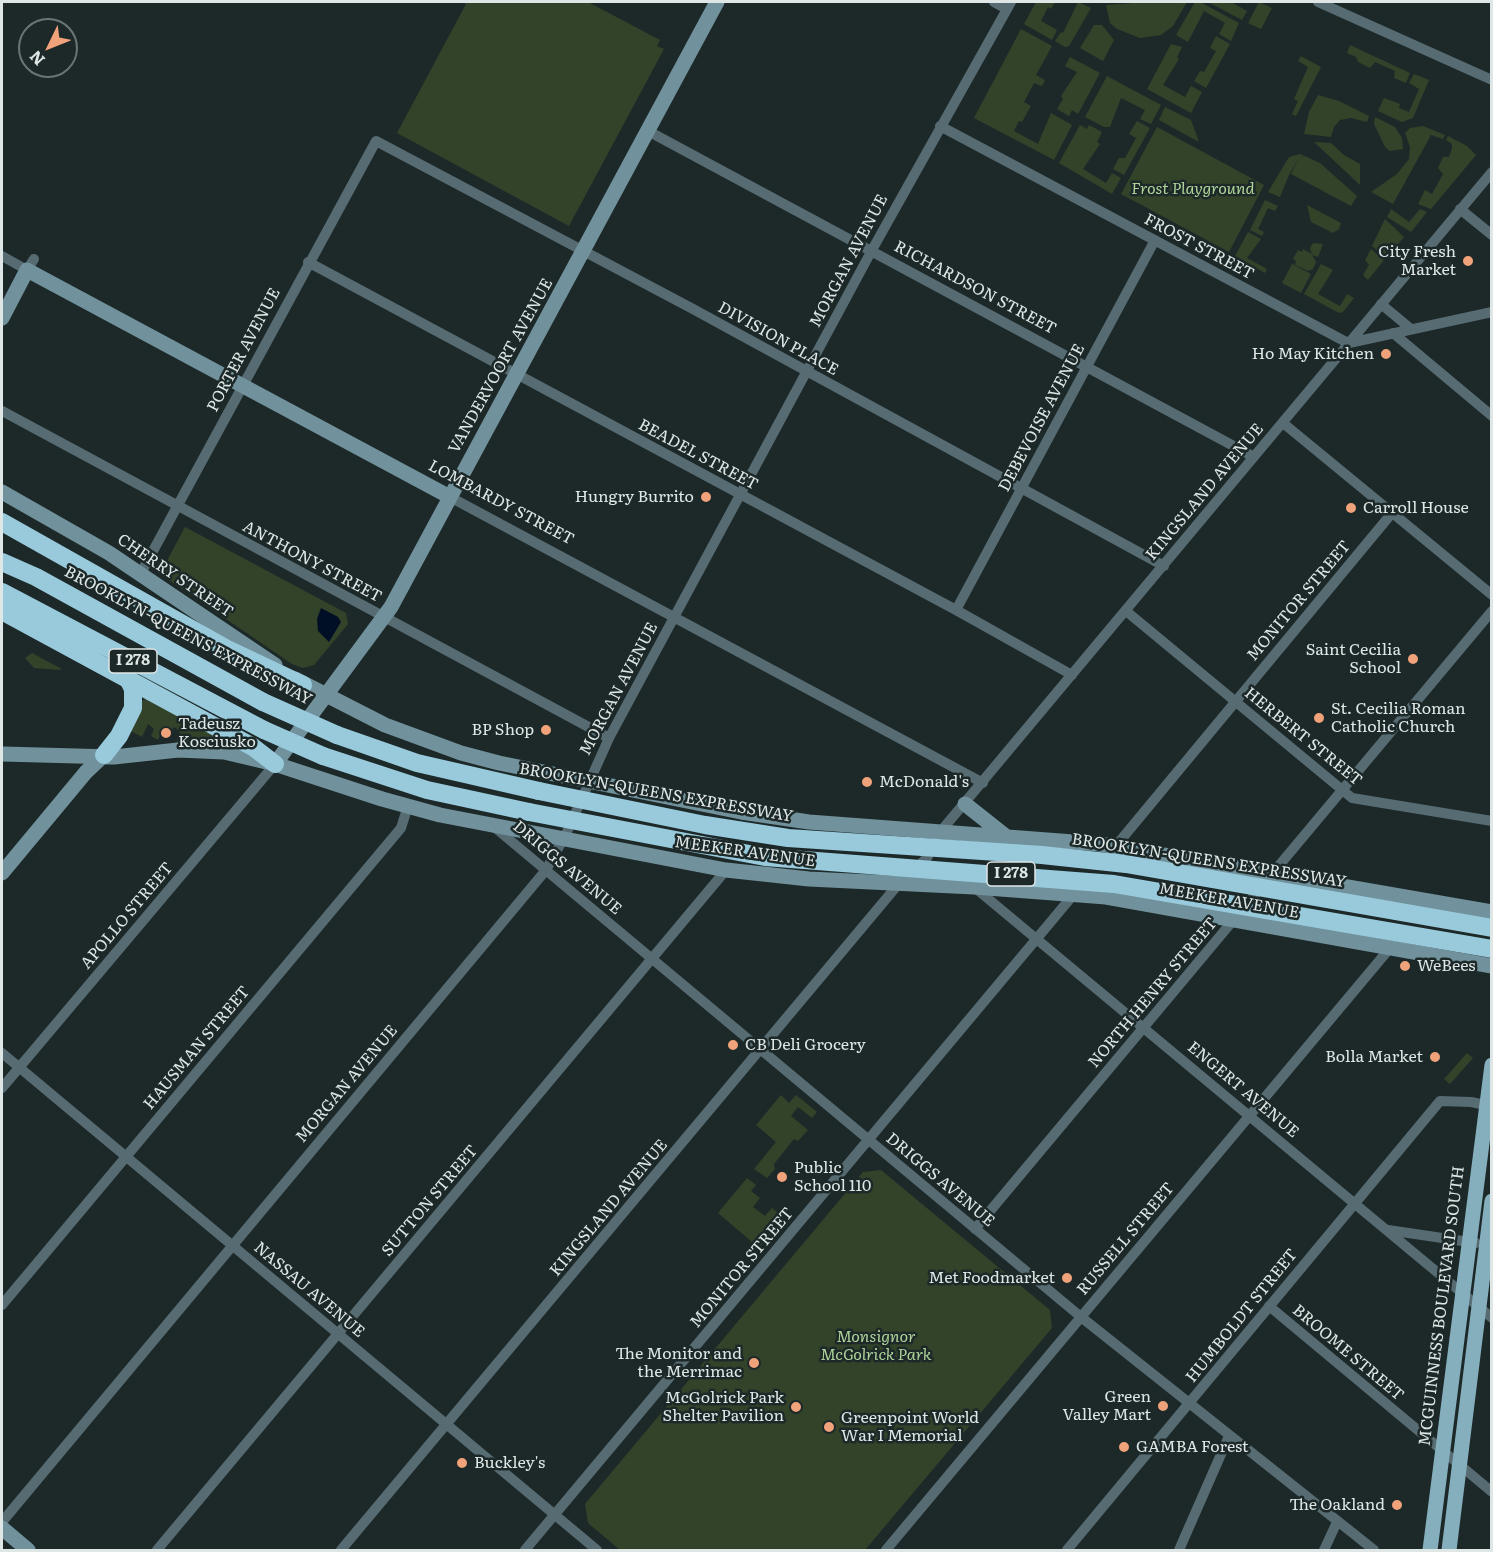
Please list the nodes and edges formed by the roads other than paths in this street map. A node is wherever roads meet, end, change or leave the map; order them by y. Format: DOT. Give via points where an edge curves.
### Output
graph roads {
  1 [pos="717,2"];
  2 [pos="994,2"];
  3 [pos="1318,2"];
  4 [pos="1009,5"];
  5 [pos="1491,80"];
  6 [pos="940,126"];
  7 [pos="648,131"];
  8 [pos="376,141"];
  9 [pos="1491,172"];
  10 [pos="1460,209"];
  11 [pos="1491,235"];
  12 [pos="1155,240"];
  13 [pos="872,250"];
  14 [pos="583,252"];
  15 [pos="2,256"];
  16 [pos="308,262"];
  17 [pos="31,264"];
  18 [pos="1381,304"];
  19 [pos="1491,312"];
  20 [pos="2,318"];
  21 [pos="1411,329"];
  22 [pos="1393,333"];
  23 [pos="1348,343"];
  24 [pos="1087,366"];
  25 [pos="807,373"];
  26 [pos="517,374"];
  27 [pos="242,385"];
  28 [pos="2,411"];
  29 [pos="1491,416"];
  30 [pos="1283,423"];
  31 [pos="1254,457"];
  32 [pos="1021,488"];
  33 [pos="2,492"];
  34 [pos="741,495"];
  35 [pos="450,497"];
  36 [pos="177,506"];
  37 [pos="1392,513"];
  38 [pos="2,522"];
  39 [pos="2,550"];
  40 [pos="2,562"];
  41 [pos="1164,566"];
  42 [pos="141,573"];
  43 [pos="36,578"];
  44 [pos="2,592"];
  45 [pos="1491,596"];
  46 [pos="956,610"];
  47 [pos="2,611"];
  48 [pos="1126,611"];
  49 [pos="1491,611"];
  50 [pos="675,616"];
  51 [pos="384,617"];
  52 [pos="1072,675"];
  53 [pos="128,679"];
  54 [pos="303,684"];
  55 [pos="326,696"];
  56 [pos="1235,701"];
  57 [pos="609,738"];
  58 [pos="2,754"];
  59 [pos="104,755"];
  60 [pos="275,764"];
  61 [pos="588,781"];
  62 [pos="983,783"];
  63 [pos="1342,790"];
  64 [pos="965,804"];
  65 [pos="408,806"];
  66 [pos="1491,821"];
  67 [pos="493,826"];
  68 [pos="941,831"];
  69 [pos="1008,838"];
  70 [pos="563,840"];
  71 [pos="1115,847"];
  72 [pos="546,870"];
  73 [pos="726,870"];
  74 [pos="2,873"];
  75 [pos="1272,875"];
  76 [pos="898,884"];
  77 [pos="974,887"];
  78 [pos="1074,894"];
  79 [pos="1491,912"];
  80 [pos="1234,921"];
  81 [pos="1491,928"];
  82 [pos="1037,938"];
  83 [pos="1390,948"];
  84 [pos="1491,949"];
  85 [pos="652,959"];
  86 [pos="1491,966"];
  87 [pos="1143,1027"];
  88 [pos="761,1050"];
  89 [pos="2,1053"];
  90 [pos="1491,1065"];
  91 [pos="19,1067"];
  92 [pos="2,1088"];
  93 [pos="1489,1106"];
  94 [pos="1249,1115"];
  95 [pos="869,1140"];
  96 [pos="126,1157"];
  97 [pos="1491,1201"];
  98 [pos="1355,1203"];
  99 [pos="975,1229"];
  100 [pos="1387,1230"];
  101 [pos="1468,1242"];
  102 [pos="232,1245"];
  103 [pos="1488,1245"];
  104 [pos="1460,1294"];
  105 [pos="2,1305"];
  106 [pos="1269,1306"];
  107 [pos="1479,1308"];
  108 [pos="1081,1317"];
  109 [pos="1491,1318"];
  110 [pos="338,1334"];
  111 [pos="1189,1404"];
  112 [pos="447,1424"];
  113 [pos="1229,1437"];
  114 [pos="1442,1450"];
  115 [pos="1460,1466"];
  116 [pos="1491,1492"];
  117 [pos="555,1515"];
  118 [pos="2,1522"];
  119 [pos="1337,1522"];
  120 [pos="2,1528"];
  121 [pos="28,1551"];
  122 [pos="157,1551"];
  123 [pos="341,1551"];
  124 [pos="525,1551"];
  125 [pos="597,1551"];
  126 [pos="886,1551"];
  127 [pos="1067,1551"];
  128 [pos="1179,1551"];
  129 [pos="1324,1551"];
  130 [pos="1374,1551"];
  131 [pos="1430,1551"];
  132 [pos="1449,1551"];
  1 -- 7 [label="main road, VANDERVOORT AVENUE"];
  2 -- 4 [label="street"];
  3 -- 5 [label="street"];
  4 -- 6 [label="street, MORGAN AVENUE"];
  6 -- 12 [label="street, FROST STREET"];
  6 -- 13 [label="street, MORGAN AVENUE"];
  7 -- 13 [label="street, RICHARDSON STREET"];
  7 -- 14 [label="main road, VANDERVOORT AVENUE"];
  8 -- 14 [label="street, DIVISION PLACE"];
  8 -- 16 [label="street, PORTER AVENUE"];
  9 -- 10 [label="street, KINGSLAND AVENUE"];
  10 -- 11 [label="street"];
  10 -- 18 [label="street, KINGSLAND AVENUE"];
  12 -- 23 [label="street, FROST STREET"];
  12 -- 24 [label="street, DEBEVOISE AVENUE"];
  13 -- 24 [label="street, RICHARDSON STREET"];
  13 -- 25 [label="street, MORGAN AVENUE"];
  14 -- 25 [label="street, DIVISION PLACE"];
  14 -- 26 [label="main road, VANDERVOORT AVENUE"];
  15 -- 17 [label="street, LOMBARDY STREET"];
  16 -- 26 [label="street, BEADEL STREET"];
  16 -- 27 [label="street, PORTER AVENUE"];
  17 -- 20 [label="main road"];
  17 -- 27 [label="main road, LOMBARDY STREET"];
  18 -- 21 [label="street"];
  18 -- 23 [label="street, KINGSLAND AVENUE"];
  19 -- 21 [label="street"];
  21 -- 22 [label="street"];
  22 -- 23 [label="street"];
  22 -- 29 [label="street"];
  23 -- 30 [label="street, KINGSLAND AVENUE"];
  24 -- 31 [label="street, RICHARDSON STREET"];
  24 -- 32 [label="street, DEBEVOISE AVENUE"];
  25 -- 32 [label="street, DIVISION PLACE"];
  25 -- 34 [label="street, MORGAN AVENUE"];
  26 -- 34 [label="street, BEADEL STREET"];
  26 -- 35 [label="main road, VANDERVOORT AVENUE"];
  27 -- 35 [label="main road, LOMBARDY STREET"];
  27 -- 36 [label="street, PORTER AVENUE"];
  28 -- 36 [label="street, ANTHONY STREET"];
  30 -- 31 [label="street, KINGSLAND AVENUE"];
  30 -- 37 [label="street"];
  31 -- 41 [label="street, KINGSLAND AVENUE"];
  32 -- 41 [label="street, DIVISION PLACE"];
  32 -- 46 [label="street, DEBEVOISE AVENUE"];
  33 -- 42 [label="main road, CHERRY STREET"];
  34 -- 46 [label="street, BEADEL STREET"];
  34 -- 50 [label="street, MORGAN AVENUE"];
  35 -- 50 [label="street, LOMBARDY STREET"];
  35 -- 51 [label="main road, VANDERVOORT AVENUE"];
  36 -- 42 [label="street, PORTER AVENUE"];
  36 -- 51 [label="street, ANTHONY STREET"];
  37 -- 45 [label="street"];
  37 -- 56 [label="street, MONITOR STREET"];
  38 -- 54 [label="highway" via="229,650"];
  39 -- 43 [label="highway, I 278"];
  40 -- 43 [label="highway, BROOKLYN-QUEENS EXPRESSWAY / I 278"];
  41 -- 48 [label="street, KINGSLAND AVENUE"];
  42 -- 54 [label="main road, CHERRY STREET"];
  43 -- 81 [label="highway, BROOKLYN-QUEENS EXPRESSWAY / I 278, bridge" via="263,702 337,735 417,763 705,825 788,838 1126,864"];
  44 -- 84 [label="highway, I 278, bridge" via="264,730 324,756 427,790 765,857 1114,884"];
  46 -- 52 [label="street, BEADEL STREET"];
  47 -- 53 [label="highway"];
  48 -- 52 [label="street, KINGSLAND AVENUE"];
  48 -- 56 [label="street, HERBERT STREET"];
  49 -- 63 [label="street, NORTH HENRY STREET"];
  50 -- 57 [label="street, MORGAN AVENUE"];
  50 -- 62 [label="street, LOMBARDY STREET"];
  51 -- 55 [label="main road, VANDERVOORT AVENUE"];
  51 -- 57 [label="street, ANTHONY STREET"];
  52 -- 62 [label="street, KINGSLAND AVENUE"];
  53 -- 59 [label="highway" via="133,690 133,708"];
  53 -- 60 [label="highway" via="253,747"];
  54 -- 55 [label="main road, CHERRY STREET"];
  55 -- 60 [label="main road, VANDERVOORT AVENUE"];
  55 -- 61 [label="main road, MEEKER AVENUE" via="441,747 499,764"];
  56 -- 63 [label="street, HERBERT STREET"];
  56 -- 71 [label="street, MONITOR STREET"];
  57 -- 61 [label="street, MORGAN AVENUE"];
  58 -- 59 [label="main road, MEEKER AVENUE"];
  59 -- 60 [label="main road, MEEKER AVENUE" via="199,750"];
  59 -- 74 [label="main road"];
  60 -- 65 [label="main road, MEEKER AVENUE"];
  60 -- 91 [label="street, APOLLO STREET"];
  61 -- 68 [label="main road, MEEKER AVENUE" via="789,820"];
  61 -- 70 [label="street, MORGAN AVENUE"];
  62 -- 64 [label="street, KINGSLAND AVENUE"];
  63 -- 66 [label="street, HERBERT STREET" via="1352,798"];
  63 -- 75 [label="street, NORTH HENRY STREET"];
  64 -- 68 [label="street, KINGSLAND AVENUE"];
  64 -- 69 [label="main road"];
  65 -- 67 [label="main road, MEEKER AVENUE"];
  65 -- 96 [label="street, HAUSMAN STREET" via="401,828"];
  67 -- 70 [label="main road, MEEKER AVENUE"];
  67 -- 72 [label="street, DRIGGS AVENUE"];
  68 -- 69 [label="main road, MEEKER AVENUE"];
  68 -- 76 [label="street, KINGSLAND AVENUE" via="907,856"];
  69 -- 71 [label="main road, MEEKER AVENUE"];
  70 -- 72 [label="street, MORGAN AVENUE"];
  70 -- 73 [label="main road, MEEKER AVENUE"];
  71 -- 75 [label="main road, MEEKER AVENUE"];
  72 -- 85 [label="street, DRIGGS AVENUE"];
  72 -- 102 [label="street, MORGAN AVENUE"];
  73 -- 76 [label="main road, MEEKER AVENUE"];
  73 -- 85 [label="street, SUTTON STREET"];
  75 -- 79 [label="main road, MEEKER AVENUE"];
  75 -- 80 [label="street, NORTH HENRY STREET"];
  76 -- 77 [label="main road, MEEKER AVENUE"];
  76 -- 88 [label="street, KINGSLAND AVENUE"];
  77 -- 78 [label="main road, MEEKER AVENUE"];
  77 -- 82 [label="street, ENGERT AVENUE"];
  78 -- 80 [label="main road, MEEKER AVENUE"];
  78 -- 82 [label="street, MONITOR STREET"];
  80 -- 83 [label="main road, MEEKER AVENUE"];
  80 -- 87 [label="street, NORTH HENRY STREET"];
  82 -- 87 [label="street, ENGERT AVENUE"];
  82 -- 95 [label="street, MONITOR STREET"];
  83 -- 86 [label="main road, MEEKER AVENUE"];
  83 -- 94 [label="street, RUSSELL STREET"];
  85 -- 88 [label="street, DRIGGS AVENUE"];
  85 -- 110 [label="street, SUTTON STREET"];
  87 -- 94 [label="street, ENGERT AVENUE"];
  87 -- 99 [label="street, NORTH HENRY STREET"];
  88 -- 95 [label="street, DRIGGS AVENUE"];
  88 -- 112 [label="street, KINGSLAND AVENUE"];
  89 -- 91 [label="street, NASSAU AVENUE"];
  90 -- 93 [label="main road, MCGUINNESS BOULEVARD SOUTH"];
  91 -- 92 [label="street, APOLLO STREET"];
  91 -- 96 [label="street, NASSAU AVENUE"];
  93 -- 98 [label="street, HUMBOLDT STREET" via="1440,1101"];
  93 -- 101 [label="main road, MCGUINNESS BOULEVARD SOUTH"];
  94 -- 98 [label="street, ENGERT AVENUE"];
  94 -- 108 [label="street, RUSSELL STREET"];
  95 -- 99 [label="street, DRIGGS AVENUE"];
  95 -- 117 [label="street, MONITOR STREET"];
  96 -- 102 [label="street, NASSAU AVENUE"];
  96 -- 105 [label="street, HAUSMAN STREET"];
  97 -- 103 [label="main road"];
  98 -- 100 [label="street, ENGERT AVENUE"];
  98 -- 106 [label="street, HUMBOLDT STREET"];
  99 -- 108 [label="street, DRIGGS AVENUE"];
  100 -- 101 [label="street"];
  100 -- 104 [label="street, ENGERT AVENUE"];
  101 -- 103 [label="street"];
  101 -- 104 [label="main road, MCGUINNESS BOULEVARD SOUTH"];
  102 -- 110 [label="street, NASSAU AVENUE"];
  102 -- 118 [label="street, MORGAN AVENUE"];
  103 -- 107 [label="main road"];
  104 -- 107 [label="street, ENGERT AVENUE"];
  104 -- 114 [label="main road, MCGUINNESS BOULEVARD SOUTH"];
  106 -- 111 [label="street, HUMBOLDT STREET"];
  106 -- 114 [label="street, BROOME STREET"];
  107 -- 109 [label="street, ENGERT AVENUE"];
  107 -- 115 [label="main road"];
  108 -- 111 [label="street, DRIGGS AVENUE"];
  108 -- 126 [label="street, RUSSELL STREET"];
  110 -- 112 [label="street, NASSAU AVENUE"];
  110 -- 122 [label="street, SUTTON STREET"];
  111 -- 113 [label="street, DRIGGS AVENUE"];
  111 -- 127 [label="street, HUMBOLDT STREET"];
  112 -- 117 [label="street, NASSAU AVENUE"];
  112 -- 123 [label="street, KINGSLAND AVENUE"];
  113 -- 119 [label="street, DRIGGS AVENUE"];
  113 -- 128 [label="street"];
  114 -- 115 [label="street, BROOME STREET"];
  114 -- 131 [label="main road, MCGUINNESS BOULEVARD SOUTH"];
  115 -- 116 [label="street, BROOME STREET"];
  115 -- 132 [label="main road"];
  117 -- 124 [label="street, MONITOR STREET"];
  117 -- 125 [label="street, NASSAU AVENUE"];
  119 -- 129 [label="street"];
  119 -- 130 [label="street, DRIGGS AVENUE"];
  120 -- 121 [label="main road"];
}
